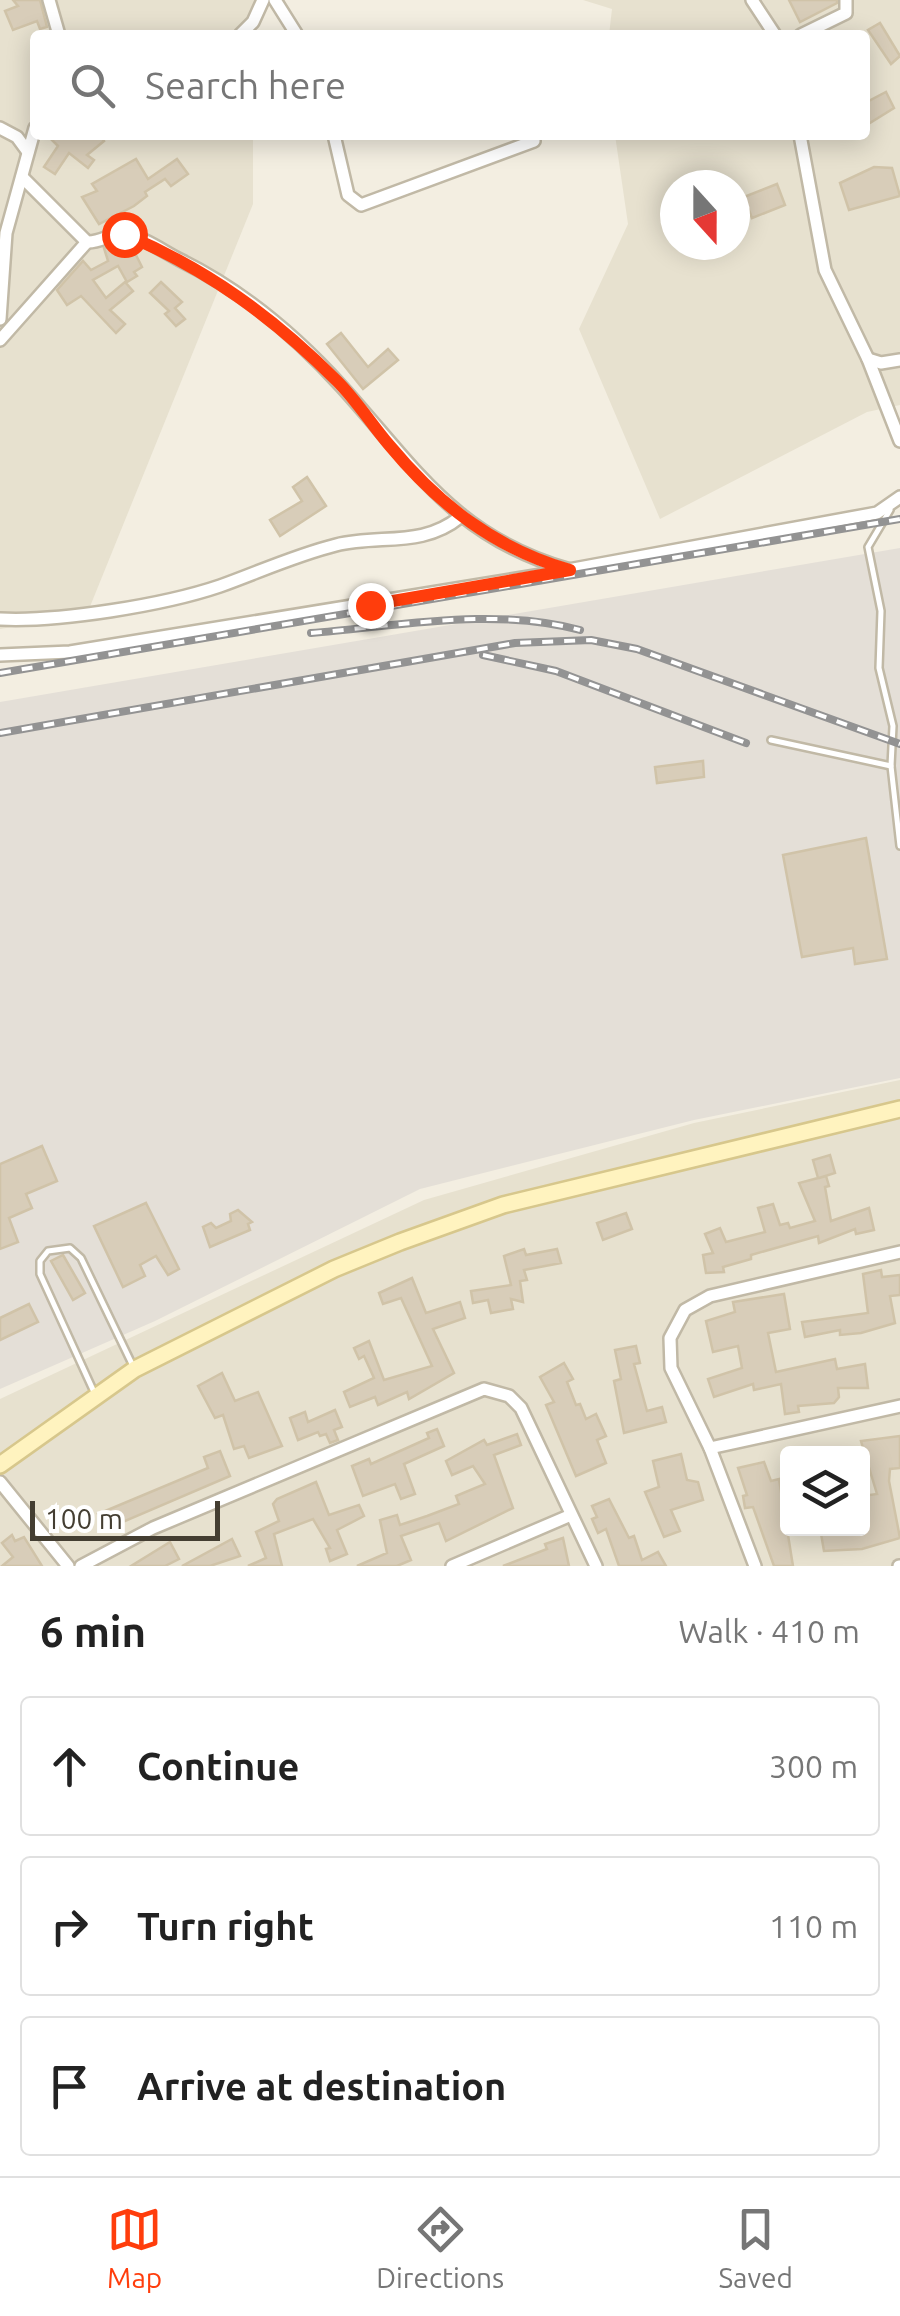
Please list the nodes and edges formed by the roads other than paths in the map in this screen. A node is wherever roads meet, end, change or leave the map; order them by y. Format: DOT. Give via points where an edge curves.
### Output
graph roads {
  1 [pos="49,0"];
  2 [pos="262,0"];
  3 [pos="275,0"];
  4 [pos="752,0"];
  5 [pos="846,0"];
  6 [pos="58,30"];
  7 [pos="245,30"];
  8 [pos="294,30"];
  9 [pos="772,30"];
  10 [pos="811,30"];
  11 [pos="0,128"];
  12 [pos="32,140"];
  13 [pos="335,140"];
  14 [pos="801,140"];
  15 [pos="534,141"];
  16 [pos="28,152"];
  17 [pos="22,177"];
  18 [pos="88,242"];
  19 [pos="0,319"];
  20 [pos="0,340"];
  21 [pos="868,359"];
  22 [pos="900,360"];
  23 [pos="900,441"];
  24 [pos="898,500"];
  25 [pos="460,516"];
  26 [pos="568,570"];
  27 [pos="0,619"];
  28 [pos="0,655"];
  29 [pos="897,736"];
  30 [pos="771,740"];
  31 [pos="891,766"];
  32 [pos="900,846"];
  33 [pos="900,1109"];
  34 [pos="900,1252"];
  35 [pos="135,1370"];
  36 [pos="96,1395"];
  37 [pos="900,1406"];
  38 [pos="710,1448"];
  39 [pos="0,1465"];
  40 [pos="0,1482"];
  41 [pos="570,1515"];
  42 [pos="68,1566"];
  43 [pos="81,1566"];
  44 [pos="452,1566"];
  45 [pos="596,1566"];
  46 [pos="755,1566"];
  1 -- 6 [label="street"];
  2 -- 7 [label="street"];
  3 -- 8 [label="street"];
  4 -- 9 [label="street"];
  5 -- 10 [label="street" via="846,13"];
  11 -- 16 [label="street"];
  12 -- 16 [label="street"];
  13 -- 15 [label="street" via="348,195 361,204"];
  14 -- 21 [label="street" via="825,270"];
  16 -- 17 [label="street"];
  17 -- 18 [label="street"];
  17 -- 19 [label="street" via="6,233"];
  18 -- 20 [label="street"];
  18 -- 25 [label="street" via="124,234 213,276 251,303 338,382 432,493"];
  21 -- 22 [label="street"];
  21 -- 23 [label="street"];
  24 -- 26 [label="street" via="876,513"];
  24 -- 29 [label="lane" via="868,547 881,611 883,698"];
  25 -- 26 [label="street" via="509,549"];
  25 -- 27 [label="street" via="425,536 334,545 184,596"];
  26 -- 28 [label="street" via="70,652"];
  29 -- 31 [label="lane"];
  30 -- 31 [label="lane"];
  31 -- 32 [label="lane"];
  33 -- 35 [label="main road" via="456,1220 334,1269"];
  34 -- 38 [label="street" via="710,1296 685,1310 670,1338 671,1368"];
  35 -- 36 [label="main road"];
  35 -- 36 [label="lane" via="81,1258 70,1248 48,1251 40,1274"];
  36 -- 39 [label="main road"];
  37 -- 38 [label="street"];
  38 -- 46 [label="street"];
  40 -- 42 [label="street"];
  41 -- 43 [label="street" via="521,1408 509,1396 484,1390 153,1528"];
  41 -- 44 [label="street"];
  41 -- 45 [label="street"];
}
